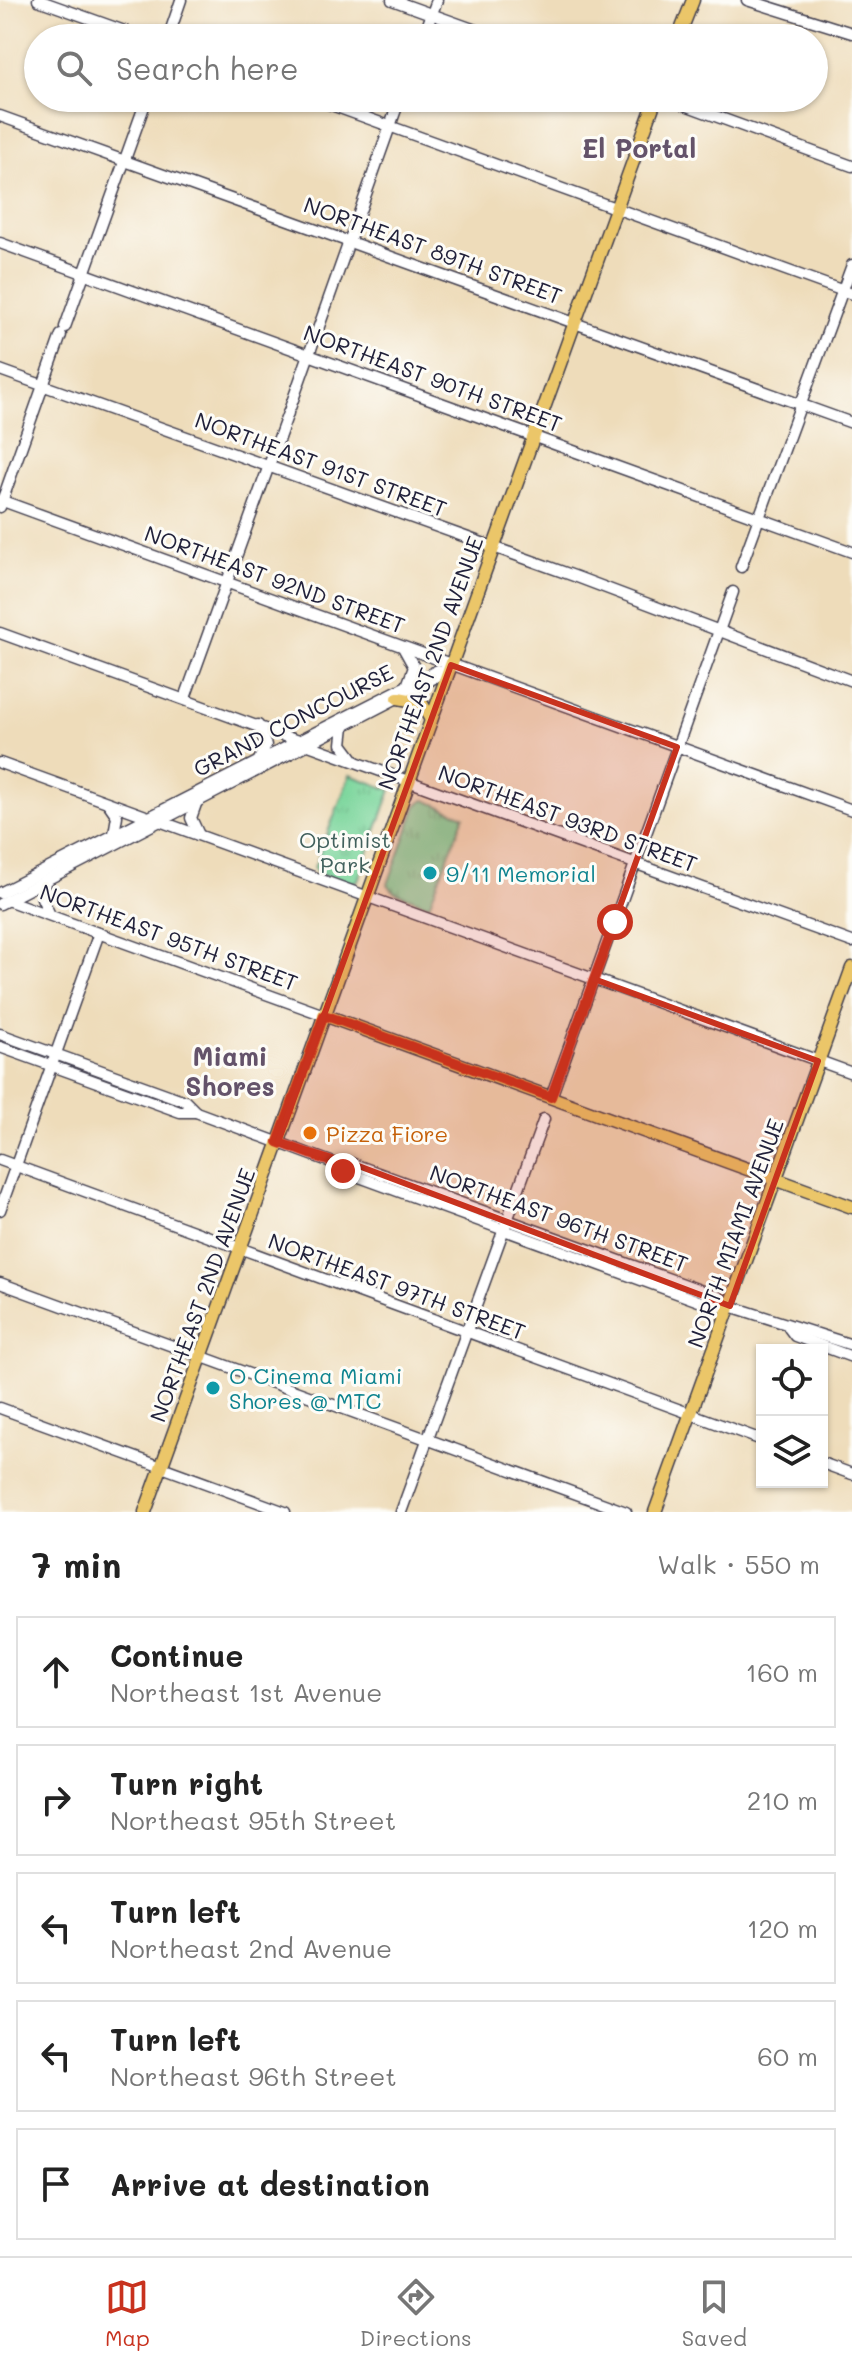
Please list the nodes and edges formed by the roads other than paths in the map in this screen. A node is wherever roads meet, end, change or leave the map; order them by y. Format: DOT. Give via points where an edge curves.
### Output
graph roads {
  1 [pos="38,0"];
  2 [pos="181,0"];
  3 [pos="392,0"];
  4 [pos="437,0"];
  5 [pos="693,0"];
  6 [pos="747,0"];
  7 [pos="431,14"];
  8 [pos="105,24"];
  9 [pos="173,24"];
  10 [pos="428,24"];
  11 [pos="459,24"];
  12 [pos="684,24"];
  13 [pos="823,24"];
  14 [pos="828,25"];
  15 [pos="852,33"];
  16 [pos="142,112"];
  17 [pos="351,112"];
  18 [pos="395,112"];
  19 [pos="651,112"];
  20 [pos="704,112"];
  21 [pos="0,116"];
  22 [pos="390,126"];
  23 [pos="125,161"];
  24 [pos="852,166"];
  25 [pos="616,207"];
  26 [pos="351,242"];
  27 [pos="0,243"];
  28 [pos="852,265"];
  29 [pos="84,274"];
  30 [pos="847,293"];
  31 [pos="575,321"];
  32 [pos="310,354"];
  33 [pos="0,370"];
  34 [pos="43,386"];
  35 [pos="801,405"];
  36 [pos="852,423"];
  37 [pos="533,435"];
  38 [pos="269,467"];
  39 [pos="1,502"];
  40 [pos="759,519"];
  41 [pos="493,547"];
  42 [pos="852,552"];
  43 [pos="741,567"];
  44 [pos="226,583"];
  45 [pos="733,592"];
  46 [pos="0,633"];
  47 [pos="718,633"];
  48 [pos="402,647"];
  49 [pos="451,665"];
  50 [pos="852,681"];
  51 [pos="408,683"];
  52 [pos="185,698"];
  53 [pos="398,698"];
  54 [pos="431,720"];
  55 [pos="258,725"];
  56 [pos="344,726"];
  57 [pos="298,740"];
  58 [pos="309,744"];
  59 [pos="677,747"];
  60 [pos="259,760"];
  61 [pos="356,761"];
  62 [pos="0,763"];
  63 [pos="409,781"];
  64 [pos="107,802"];
  65 [pos="196,803"];
  66 [pos="852,810"];
  67 [pos="149,817"];
  68 [pos="162,821"];
  69 [pos="114,834"];
  70 [pos="199,835"];
  71 [pos="636,864"];
  72 [pos="45,882"];
  73 [pos="367,896"];
  74 [pos="2,899"];
  75 [pos="50,915"];
  76 [pos="99,933"];
  77 [pos="852,942"];
  78 [pos="852,968"];
  79 [pos="594,979"];
  80 [pos="324,1015"];
  81 [pos="0,1034"];
  82 [pos="0,1047"];
  83 [pos="54,1060"];
  84 [pos="818,1061"];
  85 [pos="852,1073"];
  86 [pos="551,1097"];
  87 [pos="544,1119"];
  88 [pos="278,1142"];
  89 [pos="0,1160"];
  90 [pos="16,1166"];
  91 [pos="776,1179"];
  92 [pos="852,1207"];
  93 [pos="0,1210"];
  94 [pos="505,1225"];
  95 [pos="239,1250"];
  96 [pos="0,1283"];
  97 [pos="730,1306"];
  98 [pos="789,1328"];
  99 [pos="465,1333"];
  100 [pos="852,1345"];
  101 [pos="852,1357"];
  102 [pos="201,1358"];
  103 [pos="0,1408"];
  104 [pos="691,1414"];
  105 [pos="756,1438"];
  106 [pos="428,1440"];
  107 [pos="828,1465"];
  108 [pos="162,1466"];
  109 [pos="852,1474"];
  110 [pos="145,1512"];
  111 [pos="285,1512"];
  112 [pos="401,1512"];
  113 [pos="626,1512"];
  114 [pos="655,1512"];
  1 -- 8 [label="street"];
  2 -- 9 [label="street"];
  3 -- 7 [label="street"];
  4 -- 7 [label="street"];
  5 -- 12 [label="main road"];
  6 -- 13 [label="street"];
  7 -- 10 [label="street"];
  7 -- 11 [label="street"];
  14 -- 15 [label="street"];
  16 -- 23 [label="street"];
  17 -- 22 [label="street"];
  18 -- 22 [label="street"];
  19 -- 25 [label="main road, NORTHEAST 2ND AVENUE"];
  20 -- 24 [label="street"];
  21 -- 23 [label="street, NORTHEAST 89TH STREET"];
  22 -- 25 [label="street"];
  22 -- 26 [label="street"];
  23 -- 26 [label="street, NORTHEAST 89TH STREET"];
  23 -- 29 [label="street"];
  25 -- 30 [label="street"];
  25 -- 31 [label="main road, NORTHEAST 2ND AVENUE"];
  26 -- 31 [label="street, NORTHEAST 89TH STREET"];
  26 -- 32 [label="street"];
  27 -- 29 [label="street, NORTHEAST 90TH STREET"];
  28 -- 30 [label="street"];
  29 -- 32 [label="street, NORTHEAST 90TH STREET"];
  29 -- 34 [label="street"];
  30 -- 35 [label="street"];
  31 -- 35 [label="street, NORTHEAST 89TH STREET"];
  31 -- 37 [label="main road, NORTHEAST 2ND AVENUE"];
  32 -- 37 [label="street, NORTHEAST 90TH STREET"];
  32 -- 38 [label="street"];
  33 -- 34 [label="street, NORTHEAST 91ST STREET"];
  34 -- 38 [label="street, NORTHEAST 91ST STREET"];
  34 -- 39 [label="street"];
  35 -- 36 [label="street, NORTHEAST 89TH STREET"];
  35 -- 40 [label="street"];
  37 -- 40 [label="street, NORTHEAST 90TH STREET"];
  37 -- 41 [label="main road, NORTHEAST 2ND AVENUE"];
  38 -- 41 [label="street, NORTHEAST 91ST STREET"];
  38 -- 44 [label="street"];
  39 -- 44 [label="street, NORTHEAST 92ND STREET"];
  40 -- 42 [label="street, NORTHEAST 90TH STREET"];
  40 -- 43 [label="street"];
  41 -- 47 [label="street, NORTHEAST 91ST STREET"];
  41 -- 49 [label="main road, NORTHEAST 2ND AVENUE"];
  44 -- 48 [label="street, NORTHEAST 92ND STREET"];
  44 -- 52 [label="street"];
  45 -- 47 [label="street"];
  46 -- 52 [label="street, NORTHEAST 93RD STREET"];
  47 -- 50 [label="street, NORTHEAST 91ST STREET"];
  47 -- 59 [label="street"];
  48 -- 49 [label="street, NORTHEAST 92ND STREET"];
  48 -- 51 [label="street" via="413,661"];
  49 -- 51 [label="street, GRAND CONCOURSE"];
  49 -- 53 [label="street, GRAND CONCOURSE"];
  49 -- 54 [label="main road, NORTHEAST 2ND AVENUE"];
  49 -- 59 [label="street, NORTHEAST 92ND STREET"];
  51 -- 57 [label="street, GRAND CONCOURSE"];
  52 -- 55 [label="street, NORTHEAST 93RD STREET"];
  53 -- 54 [label="main road" via="421,702"];
  53 -- 56 [label="street, GRAND CONCOURSE"];
  54 -- 63 [label="main road, NORTHEAST 2ND AVENUE"];
  55 -- 57 [label="street, NORTHEAST 93RD STREET"];
  55 -- 60 [label="street" via="266,745"];
  56 -- 58 [label="street, GRAND CONCOURSE"];
  56 -- 61 [label="street" via="342,744"];
  57 -- 58 [label="street, NORTHEAST 93RD STREET"];
  57 -- 60 [label="street, GRAND CONCOURSE"];
  58 -- 61 [label="street, NORTHEAST 93RD STREET"];
  58 -- 65 [label="street, GRAND CONCOURSE"];
  59 -- 66 [label="street, NORTHEAST 92ND STREET"];
  59 -- 71 [label="street"];
  60 -- 67 [label="street, GRAND CONCOURSE"];
  61 -- 63 [label="street, NORTHEAST 93RD STREET"];
  62 -- 64 [label="street"];
  63 -- 71 [label="street, NORTHEAST 93RD STREET"];
  63 -- 73 [label="main road, NORTHEAST 2ND AVENUE"];
  64 -- 67 [label="street"];
  64 -- 69 [label="street" via="117,816"];
  65 -- 68 [label="street, GRAND CONCOURSE"];
  65 -- 70 [label="street" via="191,818"];
  67 -- 68 [label="street"];
  67 -- 69 [label="street, GRAND CONCOURSE"];
  68 -- 70 [label="street"];
  68 -- 72 [label="street, GRAND CONCOURSE"];
  69 -- 74 [label="street, GRAND CONCOURSE"];
  70 -- 73 [label="street"];
  71 -- 77 [label="street, NORTHEAST 93RD STREET"];
  71 -- 79 [label="street"];
  72 -- 74 [label="street, GRAND CONCOURSE"];
  72 -- 75 [label="street" via="42,898"];
  73 -- 79 [label="street"];
  73 -- 80 [label="main road, NORTHEAST 2ND AVENUE"];
  74 -- 75 [label="street, NORTHEAST 95TH STREET"];
  75 -- 76 [label="street, NORTHEAST 95TH STREET"];
  76 -- 80 [label="street, NORTHEAST 95TH STREET"];
  76 -- 83 [label="street"];
  78 -- 84 [label="main road, NORTH MIAMI AVENUE"];
  79 -- 84 [label="street"];
  79 -- 86 [label="street"];
  80 -- 86 [label="main road, NORTHEAST 95TH STREET"];
  80 -- 88 [label="main road, NORTHEAST 2ND AVENUE"];
  81 -- 83 [label="street, NORTHEAST 96TH STREET"];
  82 -- 83 [label="street, NORTHEAST 96TH STREET"];
  83 -- 88 [label="street, NORTHEAST 96TH STREET" via="185,1101 196,1112"];
  83 -- 90 [label="street"];
  84 -- 85 [label="street"];
  84 -- 91 [label="main road, NORTH MIAMI AVENUE"];
  86 -- 91 [label="main road, NORTHEAST 95TH STREET"];
  87 -- 94 [label="street"];
  88 -- 94 [label="street, NORTHEAST 96TH STREET" via="339,1165 348,1162"];
  88 -- 95 [label="main road, NORTHEAST 2ND AVENUE"];
  89 -- 90 [label="street, NORTHEAST 97TH STREET"];
  90 -- 93 [label="street"];
  90 -- 95 [label="street, NORTHEAST 97TH STREET"];
  91 -- 92 [label="main road, NORTHEAST 95TH STREET"];
  91 -- 97 [label="main road, NORTH MIAMI AVENUE"];
  94 -- 97 [label="street, NORTHEAST 96TH STREET" via="719,1297"];
  94 -- 99 [label="street"];
  95 -- 99 [label="street, NORTHEAST 97TH STREET"];
  95 -- 102 [label="main road, NORTHEAST 2ND AVENUE"];
  96 -- 102 [label="street"];
  97 -- 98 [label="street, NORTHEAST 96TH STREET"];
  97 -- 104 [label="main road, NORTH MIAMI AVENUE"];
  98 -- 100 [label="street" via="799,1326"];
  98 -- 101 [label="street" via="795,1336"];
  99 -- 104 [label="street, NORTHEAST 97TH STREET"];
  99 -- 106 [label="street"];
  102 -- 106 [label="street"];
  102 -- 108 [label="main road, NORTHEAST 2ND AVENUE"];
  103 -- 108 [label="street"];
  104 -- 105 [label="street, NORTHEAST 97TH STREET"];
  104 -- 114 [label="main road, NORTH MIAMI AVENUE"];
  106 -- 112 [label="street"];
  106 -- 113 [label="street"];
  107 -- 109 [label="street"];
  108 -- 110 [label="main road, NORTHEAST 2ND AVENUE"];
  108 -- 111 [label="street"];
}
